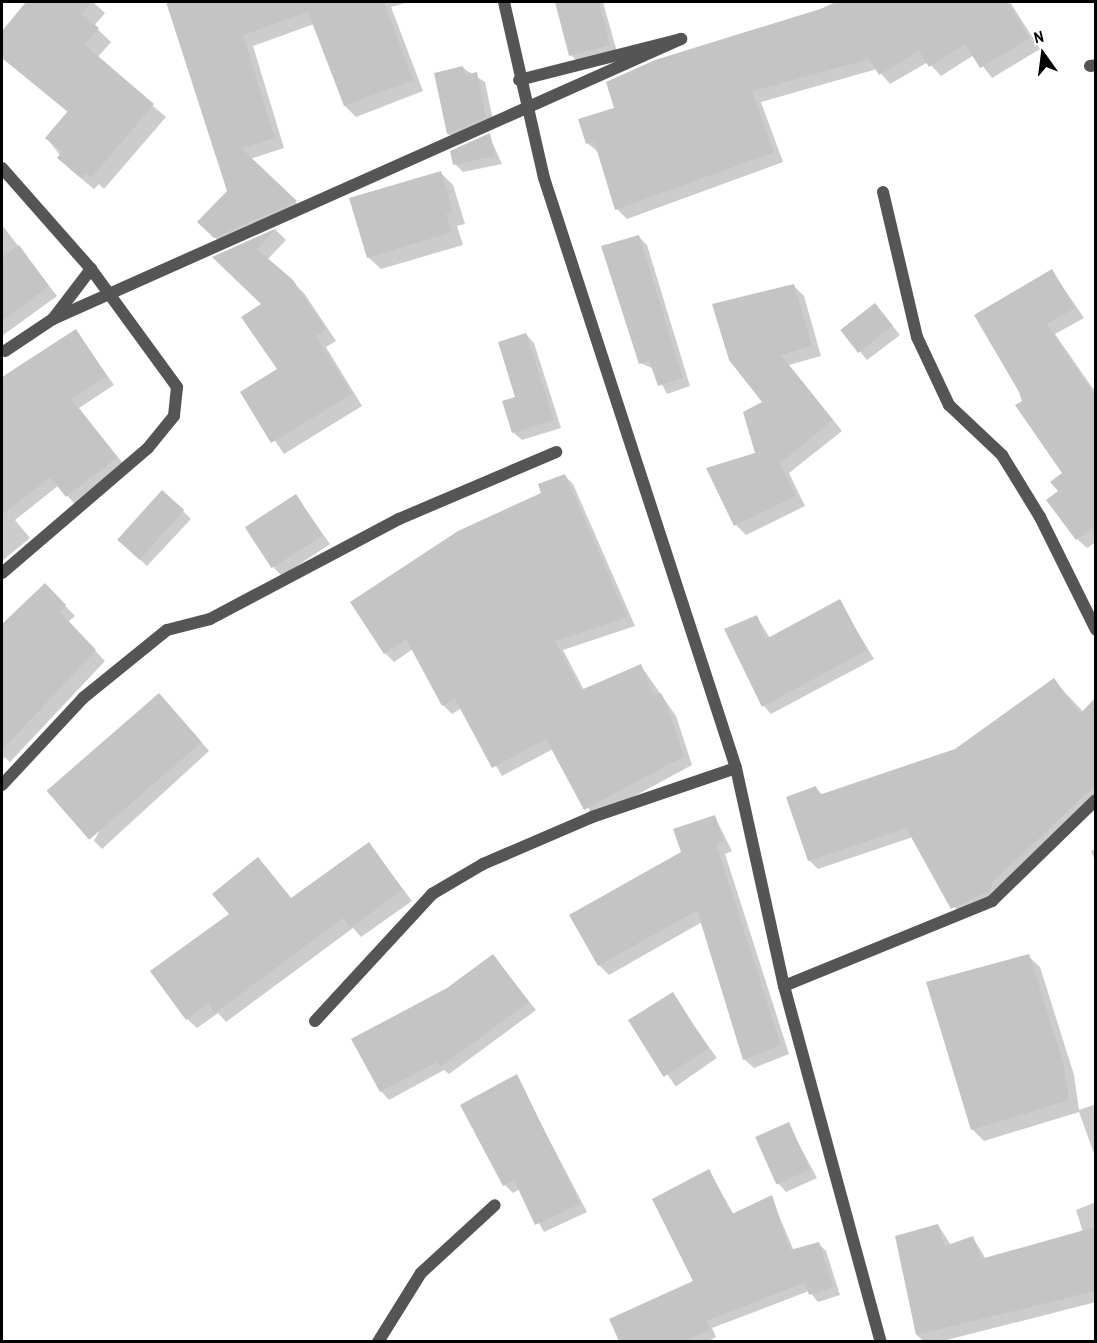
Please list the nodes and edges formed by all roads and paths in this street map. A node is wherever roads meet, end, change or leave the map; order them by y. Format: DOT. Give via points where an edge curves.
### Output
graph roads {
  1 [pos="504,2"];
  2 [pos="519,80"];
  3 [pos="2,168"];
  4 [pos="884,192"];
  5 [pos="91,269"];
  6 [pos="53,319"];
  7 [pos="5,351"];
  8 [pos="556,452"];
  9 [pos="2,573"];
  10 [pos="1095,630"];
  11 [pos="736,768"];
  12 [pos="2,785"];
  13 [pos="1095,800"];
  14 [pos="784,986"];
  15 [pos="315,1021"];
  16 [pos="495,1205"];
  17 [pos="378,1341"];
  18 [pos="881,1341"];
  1 -- 2 [label="street"];
  2 -- 6 [label="street" via="681,39"];
  2 -- 11 [label="street" via="544,178"];
  3 -- 5 [label="street"];
  4 -- 10 [label="street" via="917,337 949,405 1002,455 1040,517"];
  5 -- 6 [label="street"];
  5 -- 9 [label="street" via="164,362 177,387 174,416 148,448"];
  6 -- 7 [label="street"];
  8 -- 12 [label="street" via="399,519 210,619 167,630 83,698"];
  11 -- 14 [label="street"];
  11 -- 15 [label="street" via="592,817 483,864 432,894"];
  13 -- 14 [label="street" via="992,901"];
  14 -- 18 [label="street"];
  16 -- 17 [label="street" via="421,1272"];
}
